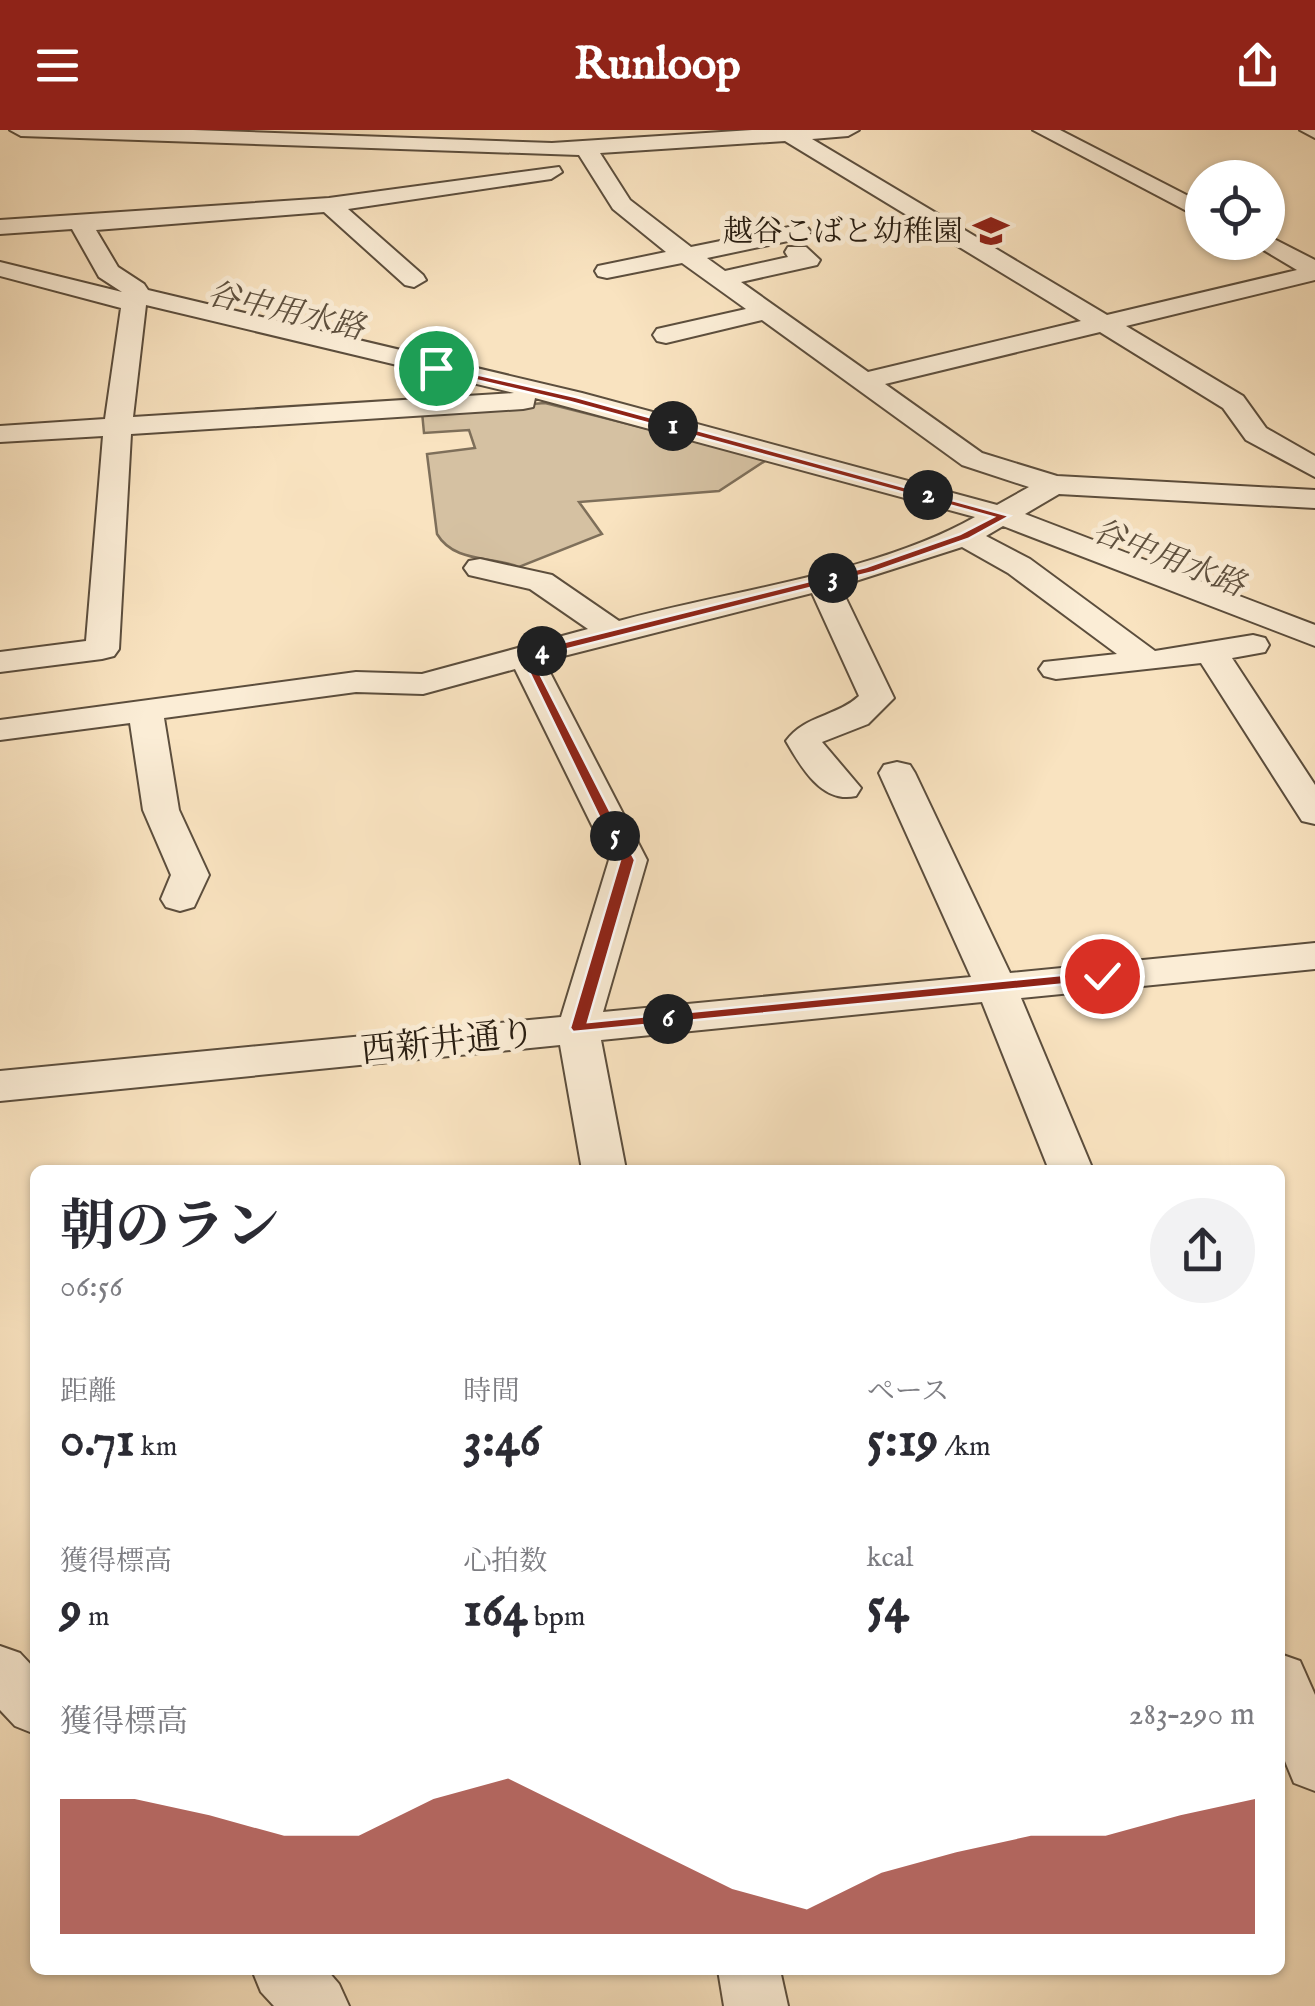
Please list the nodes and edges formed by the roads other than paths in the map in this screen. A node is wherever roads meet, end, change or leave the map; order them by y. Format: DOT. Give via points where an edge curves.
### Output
graph roads {
  1 [pos="22,130"];
  2 [pos="422,130"];
  3 [pos="848,130"];
  4 [pos="1044,130"];
  5 [pos="785,132"];
  6 [pos="257,135"];
  7 [pos="363,137"];
  8 [pos="446,147"];
  9 [pos="591,158"];
  10 [pos="302,160"];
  11 [pos="1185,203"];
  12 [pos="324,205"];
  13 [pos="84,222"];
  14 [pos="0,227"];
  15 [pos="674,246"];
  16 [pos="1285,255"];
  17 [pos="606,262"];
  18 [pos="0,269"];
  19 [pos="1315,271"];
  20 [pos="414,280"];
  21 [pos="798,283"];
  22 [pos="743,296"];
  23 [pos="134,299"];
  24 [pos="1098,323"];
  25 [pos="668,324"];
  26 [pos="861,382"];
  27 [pos="541,392"];
  28 [pos="118,426"];
  29 [pos="0,434"];
  30 [pos="1315,468"];
  31 [pos="1054,484"];
  32 [pos="1315,498"];
  33 [pos="1004,516"];
  34 [pos="964,536"];
  35 [pos="480,568"];
  36 [pos="822,581"];
  37 [pos="614,632"];
  38 [pos="1315,636"];
  39 [pos="1252,645"];
  40 [pos="1212,654"];
  41 [pos="525,656"];
  42 [pos="0,662"];
  43 [pos="1149,662"];
  44 [pos="1056,669"];
  45 [pos="146,713"];
  46 [pos="0,730"];
  47 [pos="897,773"];
  48 [pos="843,788"];
  49 [pos="1315,813"];
  50 [pos="180,898"];
  51 [pos="1315,956"];
  52 [pos="996,986"];
  53 [pos="578,1028"];
  54 [pos="0,1086"];
  55 [pos="603,1165"];
  56 [pos="1070,1165"];
  57 [pos="0,1670"];
  58 [pos="1285,1691"];
  59 [pos="30,1703"];
  60 [pos="1315,1764"];
  61 [pos="287,1975"];
  62 [pos="750,1975"];
  63 [pos="317,2006"];
  64 [pos="756,2006"];
  1 -- 6 [label="street"];
  2 -- 8 [label="street"];
  3 -- 5 [label="street"];
  4 -- 11 [label="street"];
  5 -- 9 [label="street"];
  5 -- 24 [label="street"];
  6 -- 10 [label="street"];
  7 -- 8 [label="street"];
  7 -- 10 [label="street"];
  8 -- 9 [label="street"];
  9 -- 12 [label="street"];
  9 -- 15 [label="street" via="621,204"];
  10 -- 12 [label="street"];
  12 -- 13 [label="street"];
  12 -- 20 [label="street"];
  13 -- 14 [label="street"];
  13 -- 23 [label="street" via="108,272 136,289"];
  15 -- 17 [label="street"];
  15 -- 22 [label="street"];
  15 -- 22 [label="street" via="794,235 808,260"];
  16 -- 19 [label="street"];
  18 -- 23 [label="street"];
  19 -- 24 [label="street"];
  21 -- 22 [label="street"];
  22 -- 25 [label="street"];
  22 -- 26 [label="street"];
  23 -- 27 [label="street"];
  23 -- 28 [label="street"];
  24 -- 26 [label="street"];
  24 -- 30 [label="street" via="1233,402 1256,434"];
  26 -- 31 [label="street" via="972,459"];
  27 -- 28 [label="street" via="523,401"];
  27 -- 33 [label="street"];
  28 -- 29 [label="street"];
  28 -- 42 [label="street" via="102,648"];
  31 -- 32 [label="street"];
  31 -- 33 [label="street"];
  33 -- 34 [label="street"];
  33 -- 38 [label="street"];
  34 -- 36 [label="street"];
  34 -- 43 [label="street" via="1019,566"];
  35 -- 37 [label="street" via="541,582"];
  36 -- 37 [label="street"];
  36 -- 48 [label="street" via="877,698 804,741"];
  37 -- 41 [label="street"];
  39 -- 40 [label="street"];
  40 -- 43 [label="street"];
  40 -- 49 [label="street"];
  41 -- 45 [label="street" via="423,684 356,682"];
  41 -- 53 [label="street" via="628,860"];
  43 -- 44 [label="street"];
  45 -- 46 [label="street"];
  45 -- 50 [label="street" via="161,810 190,875"];
  47 -- 52 [label="street"];
  51 -- 52 [label="street, 西新井通り"];
  52 -- 53 [label="street, 西新井通り"];
  52 -- 56 [label="street"];
  53 -- 54 [label="street, 西新井通り"];
  53 -- 55 [label="street"];
  57 -- 59 [label="street"];
  58 -- 60 [label="street"];
  61 -- 63 [label="street"];
  62 -- 64 [label="street"];
}
